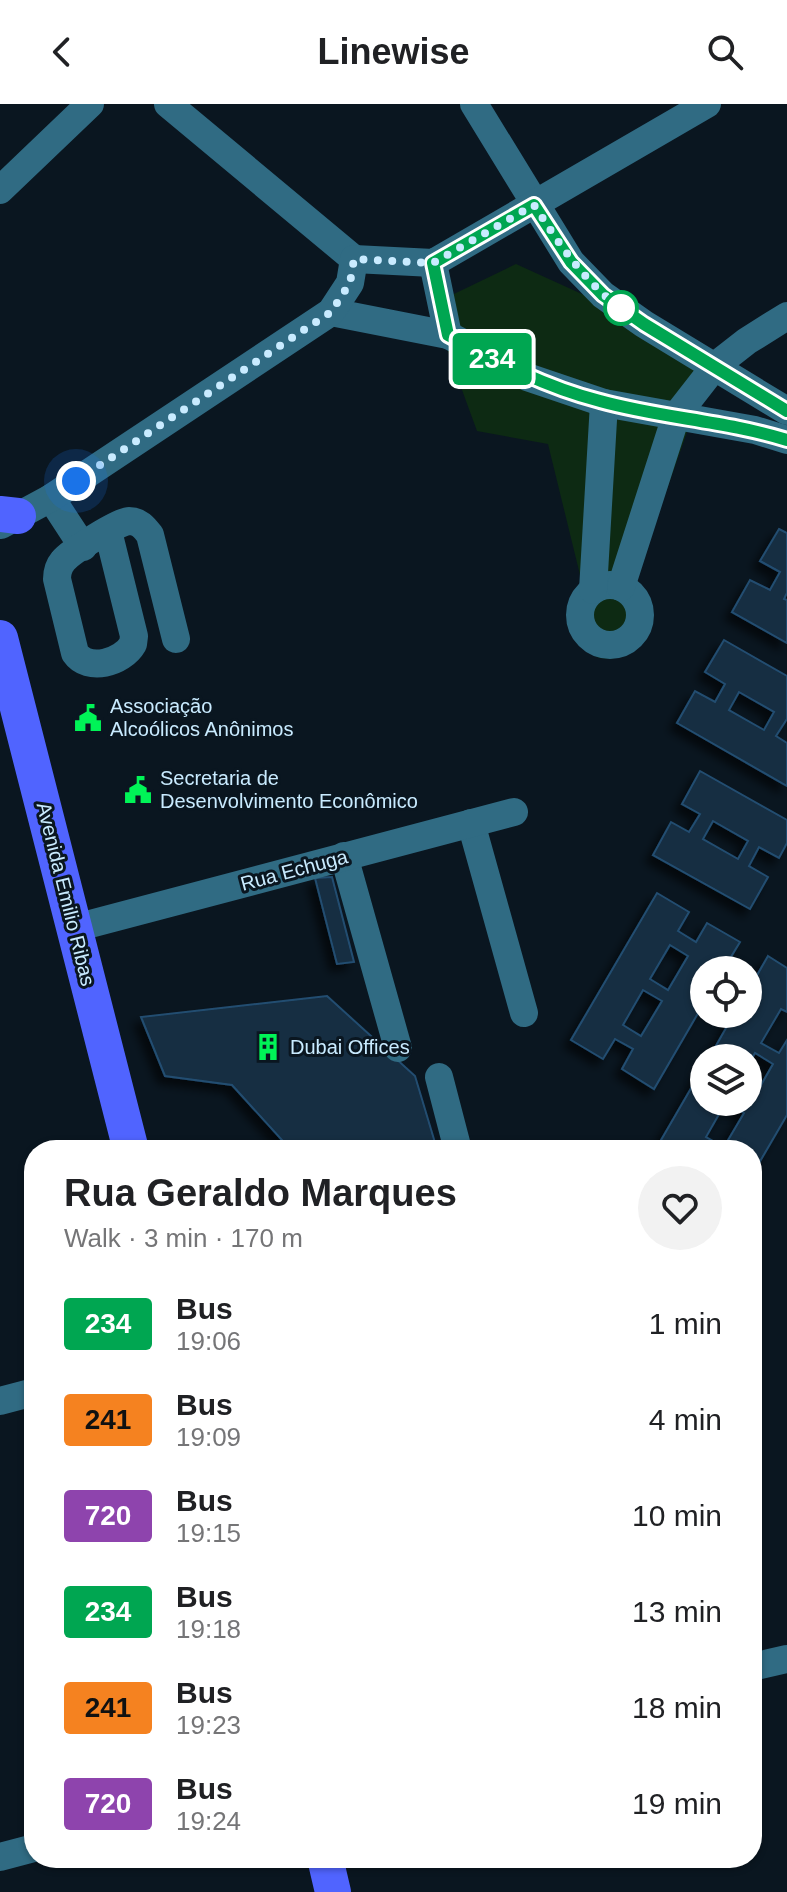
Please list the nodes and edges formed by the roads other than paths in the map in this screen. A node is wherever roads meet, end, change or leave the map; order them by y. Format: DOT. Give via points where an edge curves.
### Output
graph roads {
  1 [pos="90,104"];
  2 [pos="168,104"];
  3 [pos="474,104"];
  4 [pos="707,104"];
  5 [pos="0,190"];
  6 [pos="534,205"];
  7 [pos="354,259"];
  8 [pos="433,263"];
  9 [pos="331,312"];
  10 [pos="787,316"];
  11 [pos="448,335"];
  12 [pos="715,366"];
  13 [pos="604,403"];
  14 [pos="787,411"];
  15 [pos="676,416"];
  16 [pos="787,440"];
  17 [pos="51,498"];
  18 [pos="6,519"];
  19 [pos="108,531"];
  20 [pos="83,547"];
  21 [pos="621,587"];
  22 [pos="593,590"];
  23 [pos="0,638"];
  24 [pos="176,639"];
  25 [pos="514,812"];
  26 [pos="471,823"];
  27 [pos="344,856"];
  28 [pos="75,928"];
  29 [pos="524,1013"];
  30 [pos="398,1048"];
  31 [pos="439,1077"];
  32 [pos="128,1140"];
  33 [pos="455,1140"];
  34 [pos="24,1395"];
  35 [pos="0,1401"];
  36 [pos="787,1659"];
  37 [pos="762,1665"];
  38 [pos="24,1851"];
  39 [pos="0,1857"];
  40 [pos="327,1868"];
  41 [pos="333,1892"];
  1 -- 5 [label="street"];
  2 -- 7 [label="street"];
  3 -- 6 [label="street"];
  4 -- 6 [label="street"];
  6 -- 8 [label="street"];
  6 -- 12 [label="street" via="571,262 603,295"];
  7 -- 8 [label="street"];
  7 -- 9 [label="street" via="350,283"];
  8 -- 11 [label="street"];
  9 -- 11 [label="street"];
  9 -- 17 [label="street"];
  10 -- 12 [label="street"];
  11 -- 13 [label="street" via="527,377"];
  12 -- 14 [label="street"];
  12 -- 15 [label="street"];
  13 -- 15 [label="street"];
  13 -- 22 [label="street"];
  15 -- 16 [label="street"];
  15 -- 21 [label="street"];
  17 -- 18 [label="street"];
  17 -- 20 [label="street"];
  19 -- 20 [label="street"];
  19 -- 20 [label="street" via="133,644 123,655 89,665 75,653 57,579 65,558"];
  19 -- 24 [label="street" via="133,521 150,535"];
  21 -- 22 [label="street"];
  21 -- 22 [label="street" via="636,600 641,619 632,637 614,645 595,641 582,626 582,606"];
  23 -- 28 [label="main road, Avenida Emilio Ribas"];
  25 -- 26 [label="street, Rua Echuga"];
  26 -- 27 [label="street, Rua Echuga"];
  26 -- 29 [label="street"];
  27 -- 28 [label="street, Rua Echuga"];
  27 -- 30 [label="street"];
  28 -- 32 [label="main road, Avenida Emilio Ribas"];
  31 -- 33 [label="street"];
  34 -- 35 [label="street"];
  36 -- 37 [label="street"];
  38 -- 39 [label="street"];
  40 -- 41 [label="main road"];
}
